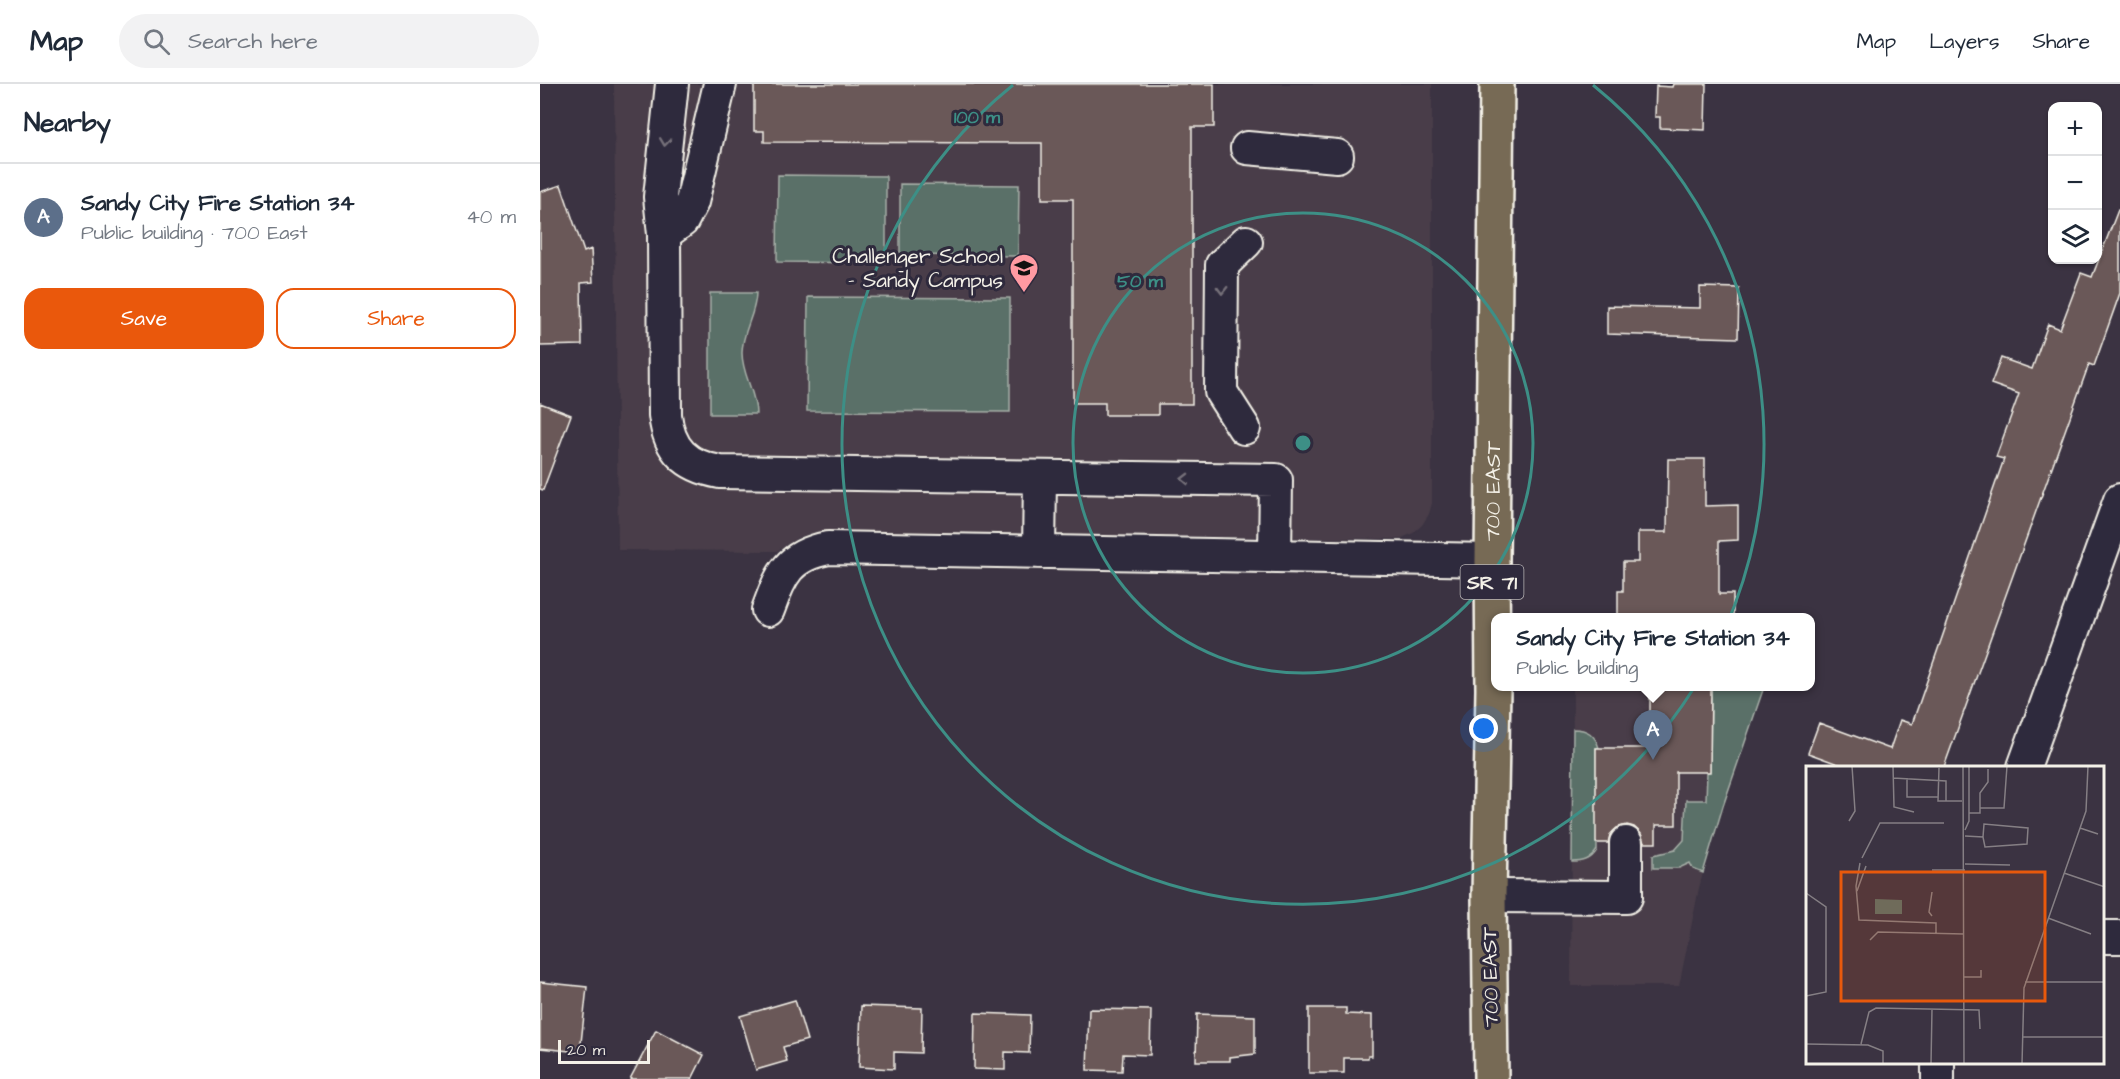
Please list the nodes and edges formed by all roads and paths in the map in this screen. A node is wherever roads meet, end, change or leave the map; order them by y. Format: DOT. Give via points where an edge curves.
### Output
graph roads {
  1 [pos="672,84"];
  2 [pos="701,84"];
  3 [pos="720,84"];
  4 [pos="1497,84"];
  5 [pos="1247,148"];
  6 [pos="1337,156"];
  7 [pos="664,234"];
  8 [pos="1246,242"];
  9 [pos="1244,428"];
  10 [pos="1040,477"];
  11 [pos="2120,500"];
  12 [pos="1039,552"];
  13 [pos="1275,556"];
  14 [pos="1492,560"];
  15 [pos="768,610"];
  16 [pos="1492,613"];
  17 [pos="1493,691"];
  18 [pos="2025,766"];
  19 [pos="1626,843"];
  20 [pos="1489,896"];
  21 [pos="1491,1079"];
  1 -- 7 [label="street, one-way" via="660,185"];
  2 -- 7 [label="street" via="675,202"];
  3 -- 7 [label="street" via="692,202 682,221"];
  4 -- 14 [label="main road, 700 EAST / SR 71"];
  5 -- 6 [label="street"];
  7 -- 10 [label="street" via="667,429 676,449 692,464 720,472"];
  8 -- 9 [label="street, one-way" via="1222,265 1221,392"];
  10 -- 12 [label="street"];
  13 -- 10 [label="street, one-way" via="1276,480"];
  11 -- 18 [label="street"];
  12 -- 13 [label="street"];
  12 -- 15 [label="street" via="841,548 815,551 791,564 781,575"];
  13 -- 14 [label="street"];
  14 -- 16 [label="main road, 700 EAST / SR 71"];
  17 -- 20 [label="main road, 700 EAST / SR 71"];
  19 -- 20 [label="street" via="1626,897"];
  20 -- 21 [label="main road, 700 EAST / SR 71"];
}
